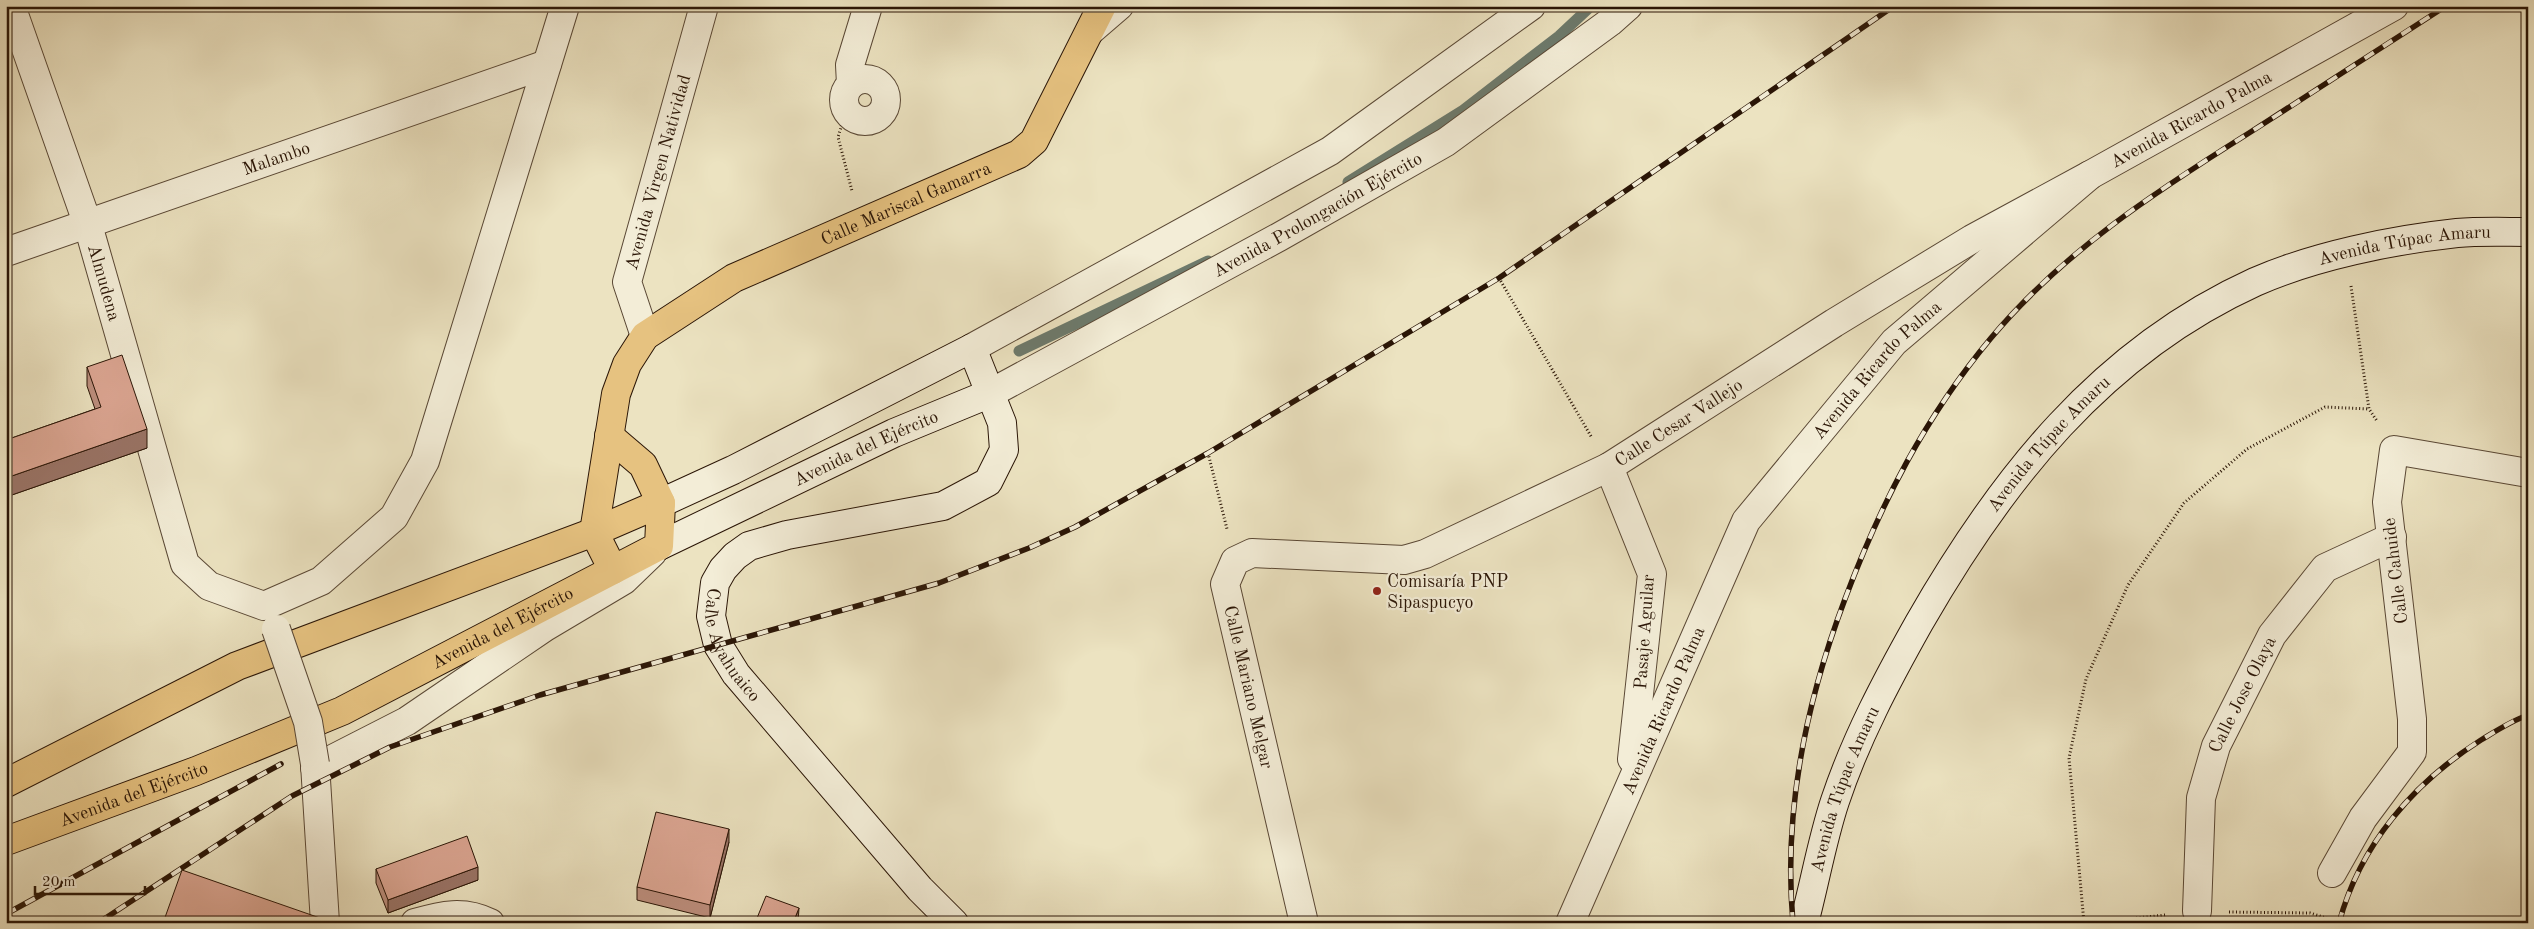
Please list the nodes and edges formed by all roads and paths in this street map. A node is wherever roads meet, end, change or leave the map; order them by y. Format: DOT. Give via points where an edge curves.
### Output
graph roads {
  1 [pos="11,6"];
  2 [pos="565,6"];
  3 [pos="704,6"];
  4 [pos="868,6"];
  5 [pos="1102,6"];
  6 [pos="1119,6"];
  7 [pos="1531,6"];
  8 [pos="1628,6"];
  9 [pos="2394,6"];
  10 [pos="1090,31"];
  11 [pos="548,64"];
  12 [pos="849,97"];
  13 [pos="2090,175"];
  14 [pos="88,225"];
  15 [pos="853,225"];
  16 [pos="2528,232"];
  17 [pos="6,252"];
  18 [pos="2346,254"];
  19 [pos="1499,278"];
  20 [pos="645,336"];
  21 [pos="972,348"];
  22 [pos="991,393"];
  23 [pos="2369,409"];
  24 [pos="609,436"];
  25 [pos="2394,450"];
  26 [pos="1208,453"];
  27 [pos="1609,467"];
  28 [pos="2528,473"];
  29 [pos="661,503"];
  30 [pos="594,532"];
  31 [pos="2392,537"];
  32 [pos="659,546"];
  33 [pos="1235,561"];
  34 [pos="613,570"];
  35 [pos="273,617"];
  36 [pos="315,766"];
  37 [pos="6,783"];
  38 [pos="1630,783"];
  39 [pos="6,841"];
  40 [pos="2332,874"];
  41 [pos="2198,911"];
  42 [pos="325,923"];
  43 [pos="415,923"];
  44 [pos="490,923"];
  45 [pos="954,923"];
  46 [pos="1304,923"];
  47 [pos="1570,923"];
  48 [pos="1804,923"];
  49 [pos="2084,923"];
  1 -- 14 [label="street, Almudena"];
  2 -- 11 [label="street"];
  3 -- 20 [label="street, Avenida Virgen Natividad" via="627,282"];
  4 -- 12 [label="street" via="850,65"];
  5 -- 10 [label="main road, Calle Mariscal Gamarra"];
  6 -- 10 [label="street"];
  7 -- 21 [label="street" via="1330,151"];
  8 -- 22 [label="street, Avenida Prolongación Ejército" via="1446,142 1279,237"];
  9 -- 13 [label="street, Avenida Ricardo Palma"];
  10 -- 15 [label="main road, Calle Mariscal Gamarra" via="1034,140 1019,154"];
  11 -- 14 [label="street, Malambo"];
  11 -- 35 [label="street" via="425,461 394,517 321,581"];
  12 -- 15 [label="path" via="838,137 852,184"];
  13 -- 27 [label="street, Calle Cesar Vallejo" via="1964,244"];
  13 -- 38 [label="street, Avenida Ricardo Palma" via="1894,342 1746,521"];
  14 -- 17 [label="street, Malambo"];
  14 -- 35 [label="street, Almudena" via="185,564 209,586 264,606"];
  15 -- 20 [label="main road, Calle Mariscal Gamarra" via="734,278"];
  16 -- 18 [label="street, Avenida Túpac Amaru" via="2458,233"];
  18 -- 23 [label="path"];
  18 -- 48 [label="street, Avenida Túpac Amaru" via="2257,282 2196,313 2122,367 2071,412 2030,457 1936,595 1873,708 1834,803"];
  19 -- 27 [label="path"];
  20 -- 24 [label="main road" via="627,364 616,394"];
  21 -- 22 [label="street, Calle Ayahuaico"];
  21 -- 29 [label="street" via="733,470"];
  22 -- 32 [label="street, Avenida del Ejército" via="894,433"];
  22 -- 45 [label="street, Calle Ayahuaico" via="1002,424 1004,450 988,482 943,506 787,535 750,546 723,569 711,599 711,616 718,645 736,674 920,889"];
  23 -- 25 [label="path"];
  23 -- 49 [label="path" via="2325,407 2247,449 2184,503 2128,585 2086,679 2068,758"];
  24 -- 29 [label="main road" via="643,465"];
  24 -- 30 [label="main road"];
  25 -- 28 [label="street"];
  25 -- 31 [label="street, Calle Cahuide" via="2387,502"];
  26 -- 33 [label="path"];
  27 -- 33 [label="street, Calle Cesar Vallejo" via="1413,559 1252,553"];
  27 -- 38 [label="street, Pasaje Aguilar" via="1652,574"];
  29 -- 30 [label="main road"];
  29 -- 32 [label="main road"];
  30 -- 34 [label="main road"];
  30 -- 37 [label="main road" via="237,666"];
  31 -- 40 [label="street, Calle Cahuide" via="2412,719 2412,752 2363,818"];
  31 -- 41 [label="street, Calle Jose Olaya" via="2325,568 2272,635 2216,746 2201,798"];
  32 -- 34 [label="main road, Avenida del Ejército"];
  32 -- 36 [label="street" via="624,580 545,627 406,721"];
  33 -- 46 [label="street, Calle Mariano Melgar" via="1225,584"];
  34 -- 39 [label="main road, Avenida del Ejército" via="342,711 196,771"];
  35 -- 36 [label="street, bridge" via="308,722"];
  36 -- 42 [label="street"];
  38 -- 47 [label="street, Avenida Ricardo Palma"];
  43 -- 44 [label="street" via="452,913 476,916"];
}
